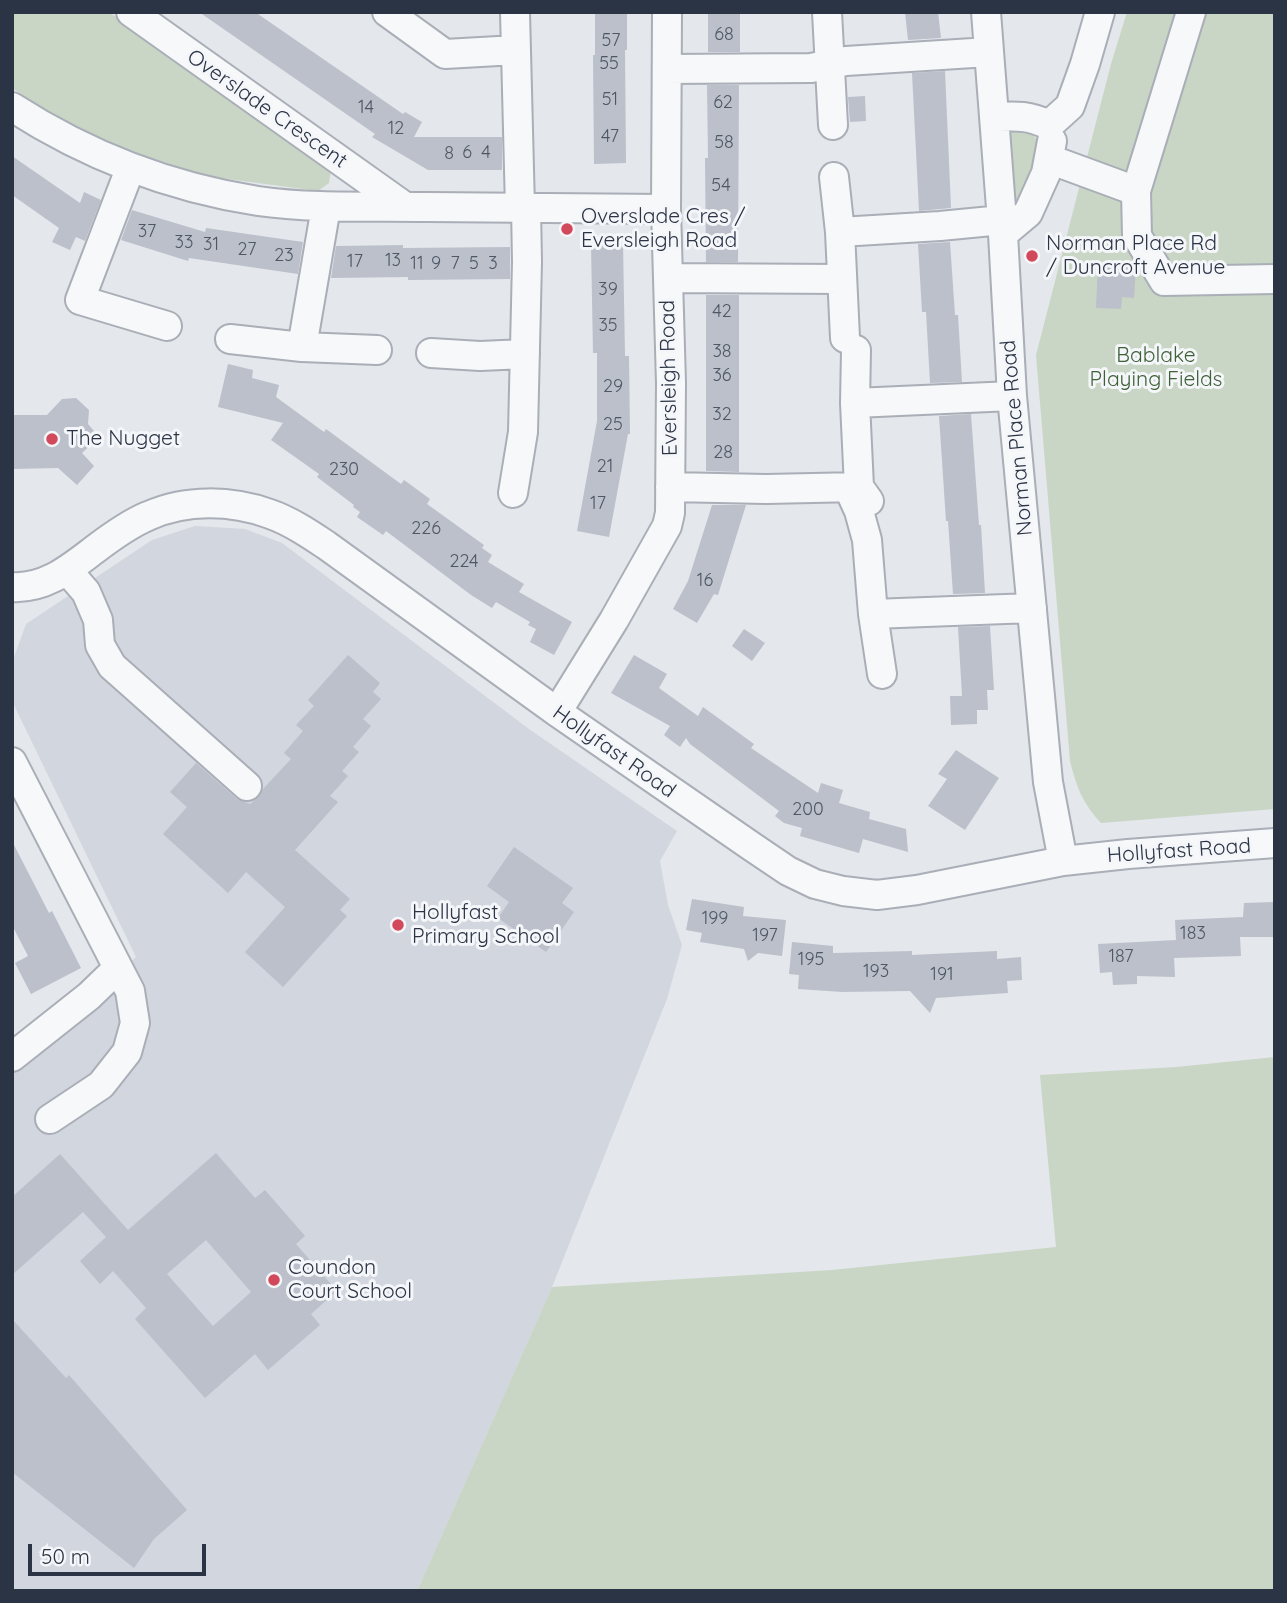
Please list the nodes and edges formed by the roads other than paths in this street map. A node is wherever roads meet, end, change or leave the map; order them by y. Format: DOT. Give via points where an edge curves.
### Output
graph roads {
  1 [pos="131,12"];
  2 [pos="387,12"];
  3 [pos="515,12"];
  4 [pos="667,12"];
  5 [pos="827,12"];
  6 [pos="986,12"];
  7 [pos="1100,12"];
  8 [pos="1191,12"];
  9 [pos="516,50"];
  10 [pos="989,52"];
  11 [pos="829,65"];
  12 [pos="667,69"];
  13 [pos="12,107"];
  14 [pos="994,117"];
  15 [pos="833,125"];
  16 [pos="1049,125"];
  17 [pos="1049,159"];
  18 [pos="131,169"];
  19 [pos="834,177"];
  20 [pos="1136,191"];
  21 [pos="326,206"];
  22 [pos="404,206"];
  23 [pos="523,208"];
  24 [pos="666,209"];
  25 [pos="1002,227"];
  26 [pos="840,232"];
  27 [pos="668,278"];
  28 [pos="842,279"];
  29 [pos="1275,279"];
  30 [pos="167,326"];
  31 [pos="230,339"];
  32 [pos="302,347"];
  33 [pos="377,350"];
  34 [pos="431,353"];
  35 [pos="525,354"];
  36 [pos="1012,396"];
  37 [pos="855,403"];
  38 [pos="670,487"];
  39 [pos="859,492"];
  40 [pos="513,493"];
  41 [pos="67,570"];
  42 [pos="13,590"];
  43 [pos="1032,608"];
  44 [pos="873,614"];
  45 [pos="882,674"];
  46 [pos="557,712"];
  47 [pos="12,762"];
  48 [pos="247,786"];
  49 [pos="1275,844"];
  50 [pos="1063,861"];
  51 [pos="119,970"];
  52 [pos="12,1057"];
  53 [pos="50,1119"];
  1 -- 22 [label="street, Overslade Crescent"];
  2 -- 9 [label="street" via="445,54"];
  3 -- 9 [label="street"];
  4 -- 12 [label="street, Eversleigh Road"];
  5 -- 11 [label="street"];
  6 -- 10 [label="street, Norman Place Road"];
  7 -- 16 [label="street" via="1070,106"];
  8 -- 20 [label="street"];
  9 -- 23 [label="street"];
  10 -- 11 [label="street"];
  10 -- 14 [label="street, Norman Place Road"];
  11 -- 12 [label="street"];
  11 -- 15 [label="street"];
  12 -- 24 [label="street, Eversleigh Road"];
  13 -- 18 [label="street" via="52,132"];
  14 -- 16 [label="street" via="1018,115"];
  14 -- 25 [label="street, Norman Place Road"];
  16 -- 17 [label="street"];
  17 -- 20 [label="street"];
  17 -- 25 [label="street" via="1028,213"];
  18 -- 21 [label="street" via="258,201"];
  18 -- 30 [label="street" via="80,300"];
  19 -- 26 [label="street"];
  20 -- 29 [label="street" via="1137,236 1164,281"];
  21 -- 22 [label="street"];
  21 -- 32 [label="street"];
  22 -- 23 [label="street"];
  23 -- 24 [label="street"];
  23 -- 35 [label="street"];
  24 -- 27 [label="street, Eversleigh Road"];
  25 -- 26 [label="street"];
  25 -- 36 [label="street, Norman Place Road"];
  26 -- 28 [label="street"];
  27 -- 28 [label="street"];
  27 -- 38 [label="street, Eversleigh Road"];
  28 -- 37 [label="street"];
  31 -- 32 [label="street"];
  32 -- 33 [label="street"];
  34 -- 35 [label="street"];
  35 -- 40 [label="street" via="523,432"];
  36 -- 37 [label="street"];
  36 -- 43 [label="street, Norman Place Road"];
  37 -- 39 [label="street"];
  38 -- 39 [label="street"];
  38 -- 46 [label="street, Eversleigh Road" via="667,526"];
  39 -- 44 [label="street"];
  41 -- 42 [label="street, Hollyfast Road" via="34,586"];
  41 -- 46 [label="street, Hollyfast Road" via="149,515 213,502 243,505 299,527"];
  41 -- 48 [label="street" via="86,592 98,620 100,645 112,666"];
  43 -- 44 [label="street"];
  43 -- 50 [label="street, Norman Place Road" via="1048,782"];
  44 -- 45 [label="street"];
  46 -- 50 [label="street, Hollyfast Road" via="788,871 815,884 877,895"];
  47 -- 51 [label="street"];
  49 -- 50 [label="street, Hollyfast Road"];
  51 -- 52 [label="street"];
  51 -- 53 [label="street" via="130,991 135,1023 127,1052 101,1085"];
}
